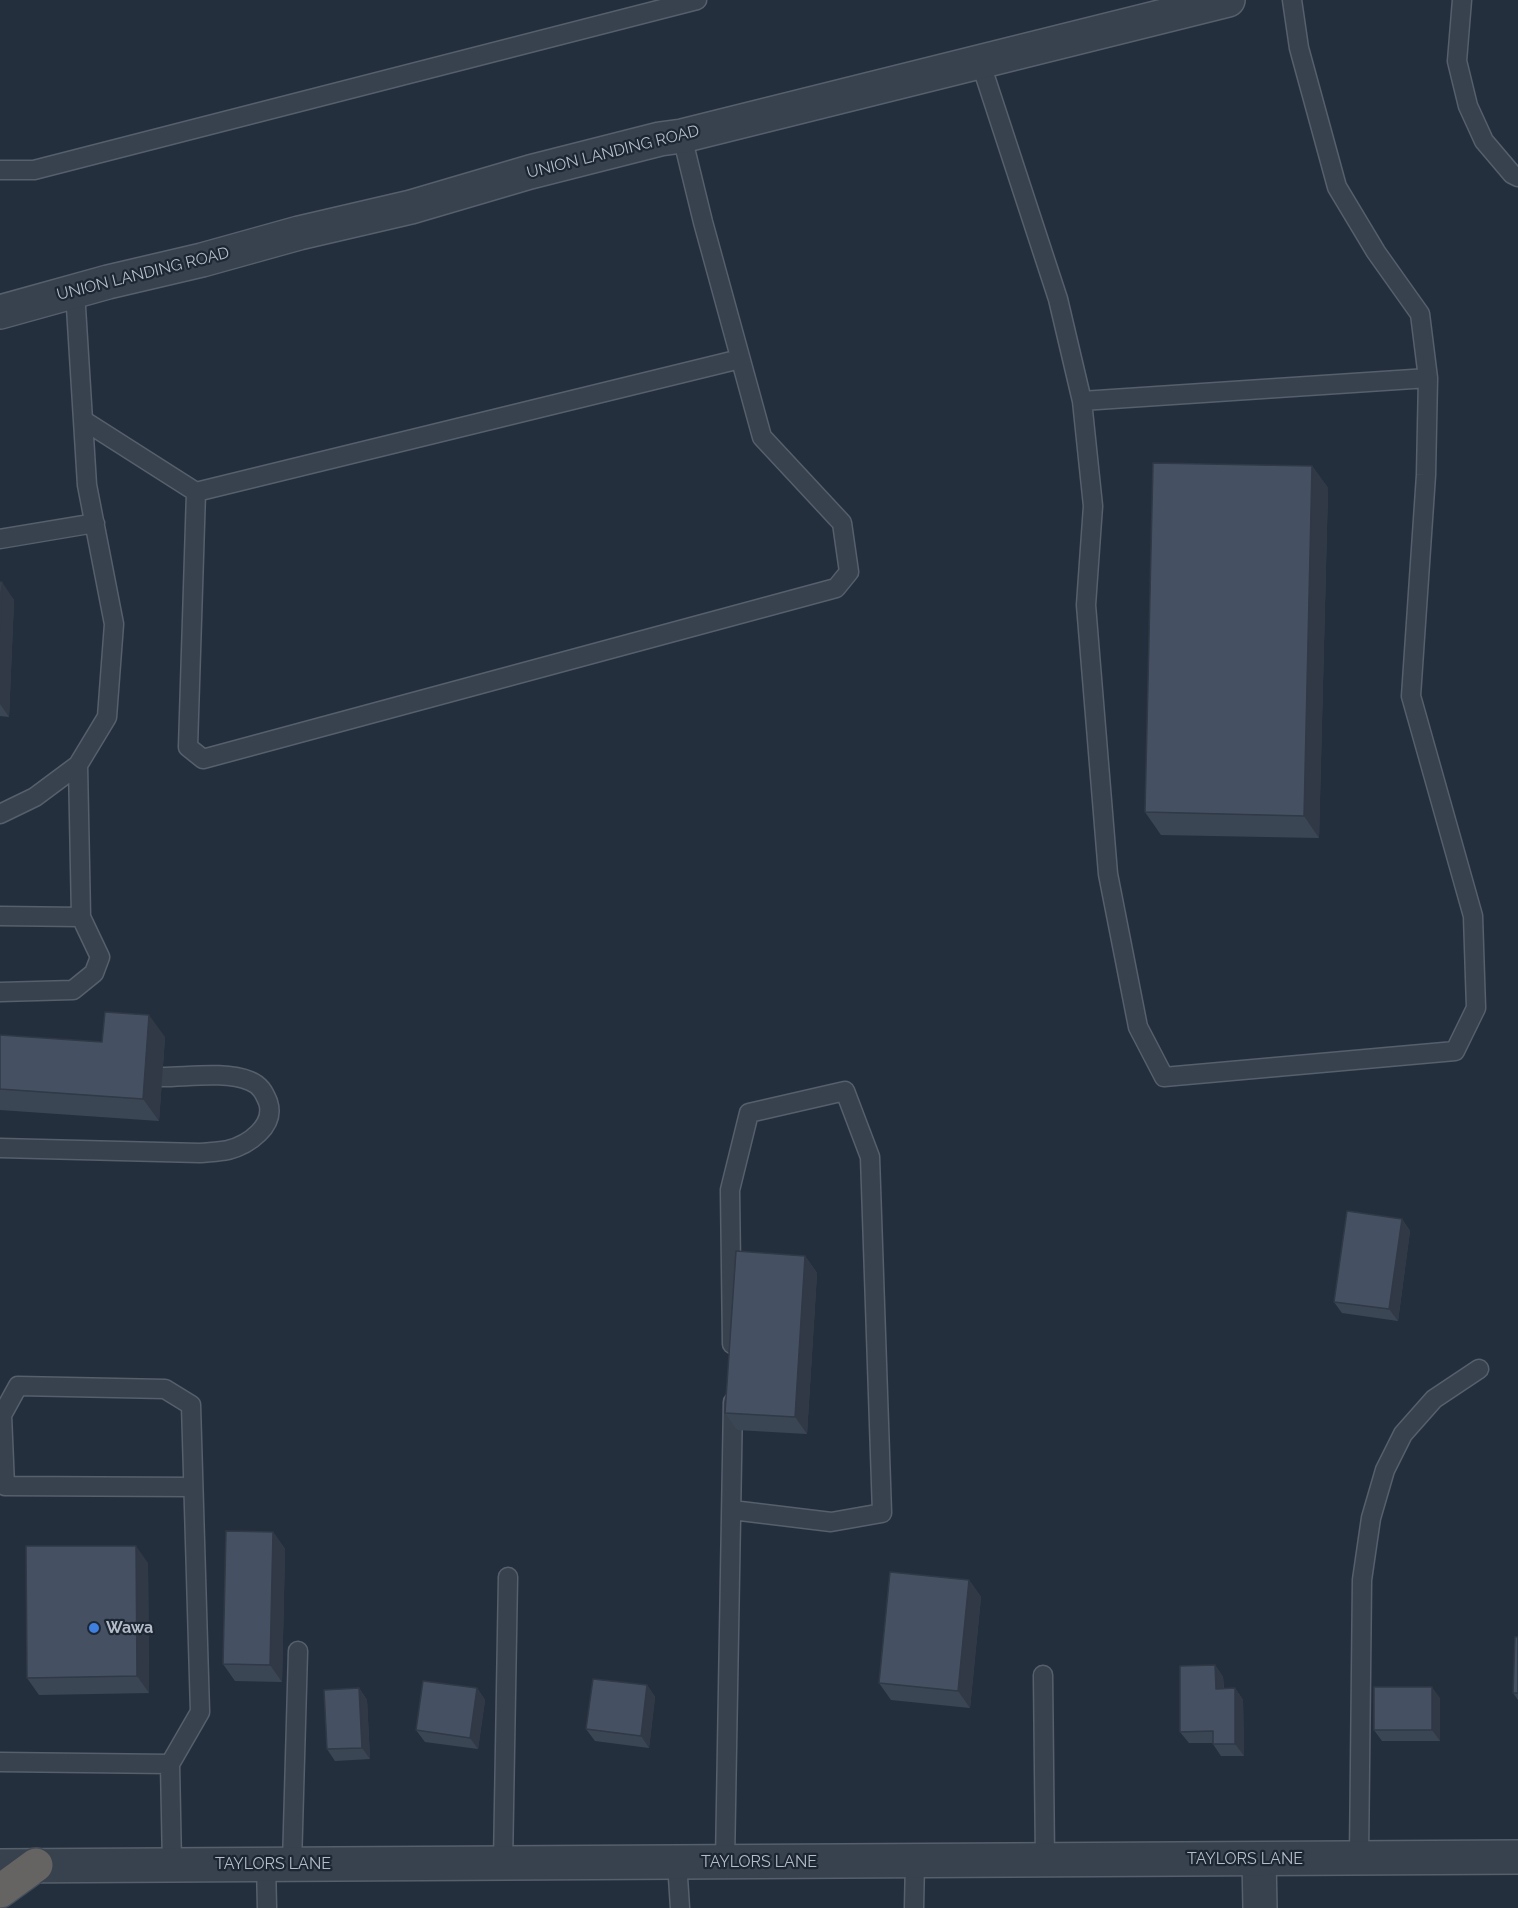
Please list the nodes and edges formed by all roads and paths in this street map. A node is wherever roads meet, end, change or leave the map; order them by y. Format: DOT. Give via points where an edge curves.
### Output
graph roads {
  1 [pos="697,0"];
  2 [pos="1228,0"];
  3 [pos="1292,0"];
  4 [pos="1462,0"];
  5 [pos="980,61"];
  6 [pos="682,136"];
  7 [pos="0,170"];
  8 [pos="1518,177"];
  9 [pos="75,291"];
  10 [pos="0,312"];
  11 [pos="740,359"];
  12 [pos="1428,378"];
  13 [pos="1082,401"];
  14 [pos="82,420"];
  15 [pos="196,492"];
  16 [pos="95,523"];
  17 [pos="0,539"];
  18 [pos="78,765"];
  19 [pos="0,814"];
  20 [pos="0,916"];
  21 [pos="81,917"];
  22 [pos="0,992"];
  23 [pos="162,1077"];
  24 [pos="0,1148"];
  25 [pos="732,1362"];
  26 [pos="1479,1369"];
  27 [pos="732,1384"];
  28 [pos="193,1487"];
  29 [pos="2,1492"];
  30 [pos="732,1510"];
  31 [pos="508,1577"];
  32 [pos="298,1652"];
  33 [pos="1043,1675"];
  34 [pos="0,1762"];
  35 [pos="170,1764"];
  36 [pos="1518,1857"];
  37 [pos="1359,1858"];
  38 [pos="1259,1859"];
  39 [pos="1044,1860"];
  40 [pos="915,1861"];
  41 [pos="677,1862"];
  42 [pos="725,1862"];
  43 [pos="503,1863"];
  44 [pos="279,1864"];
  45 [pos="36,1865"];
  46 [pos="172,1865"];
  47 [pos="0,1866"];
  48 [pos="0,1891"];
  49 [pos="267,1908"];
  50 [pos="680,1908"];
  51 [pos="914,1908"];
  52 [pos="1260,1908"];
  1 -- 7 [label="lane" via="34,170"];
  2 -- 5 [label="street, UNION LANDING ROAD"];
  3 -- 12 [label="lane" via="1299,48 1337,187 1420,314"];
  4 -- 8 [label="lane" via="1457,61 1468,106 1484,141"];
  5 -- 6 [label="street, UNION LANDING ROAD"];
  5 -- 13 [label="lane" via="1058,300"];
  6 -- 9 [label="street, UNION LANDING ROAD"];
  6 -- 11 [label="lane"];
  9 -- 10 [label="street, UNION LANDING ROAD"];
  9 -- 14 [label="lane"];
  11 -- 15 [label="lane"];
  11 -- 15 [label="lane" via="762,437 842,523 849,572 836,588 203,759 188,747"];
  12 -- 13 [label="lane"];
  12 -- 13 [label="lane" via="1426,475 1411,696 1473,916 1476,1008 1455,1052 1164,1077 1137,1027 1108,874 1086,605 1093,506"];
  14 -- 15 [label="lane"];
  14 -- 16 [label="lane" via="87,485"];
  16 -- 17 [label="lane"];
  16 -- 18 [label="lane" via="114,624 107,717"];
  18 -- 19 [label="lane" via="35,797"];
  18 -- 21 [label="lane"];
  20 -- 21 [label="lane"];
  21 -- 22 [label="lane" via="100,957 94,973 73,990"];
  23 -- 24 [label="lane" via="221,1076 250,1081 264,1090 270,1107 266,1124 253,1139 229,1150 200,1153"];
  25 -- 30 [label="lane" via="730,1190 749,1113 845,1091 870,1157 882,1513 831,1522"];
  26 -- 37 [label="lane" via="1434,1399 1403,1434 1385,1470 1371,1518 1362,1580"];
  27 -- 30 [label="lane"];
  28 -- 29 [label="lane"];
  28 -- 29 [label="lane" via="191,1405 165,1389 18,1386 2,1415"];
  28 -- 35 [label="lane" via="200,1712"];
  30 -- 42 [label="lane"];
  31 -- 43 [label="lane"];
  32 -- 44 [label="lane"];
  33 -- 39 [label="lane"];
  34 -- 35 [label="lane"];
  35 -- 46 [label="lane"];
  36 -- 37 [label="street, TAYLORS LANE"];
  37 -- 38 [label="street, TAYLORS LANE"];
  38 -- 39 [label="street, TAYLORS LANE"];
  38 -- 52 [label="street"];
  39 -- 40 [label="street, TAYLORS LANE"];
  40 -- 42 [label="street, TAYLORS LANE"];
  40 -- 51 [label="lane"];
  41 -- 42 [label="street, TAYLORS LANE"];
  41 -- 43 [label="street, TAYLORS LANE"];
  41 -- 50 [label="lane"];
  43 -- 44 [label="street, TAYLORS LANE"];
  44 -- 46 [label="street, TAYLORS LANE"];
  44 -- 49 [label="lane"];
  45 -- 46 [label="street, TAYLORS LANE"];
  45 -- 47 [label="street, TAYLORS LANE"];
  45 -- 48 [label="highway"];
}
